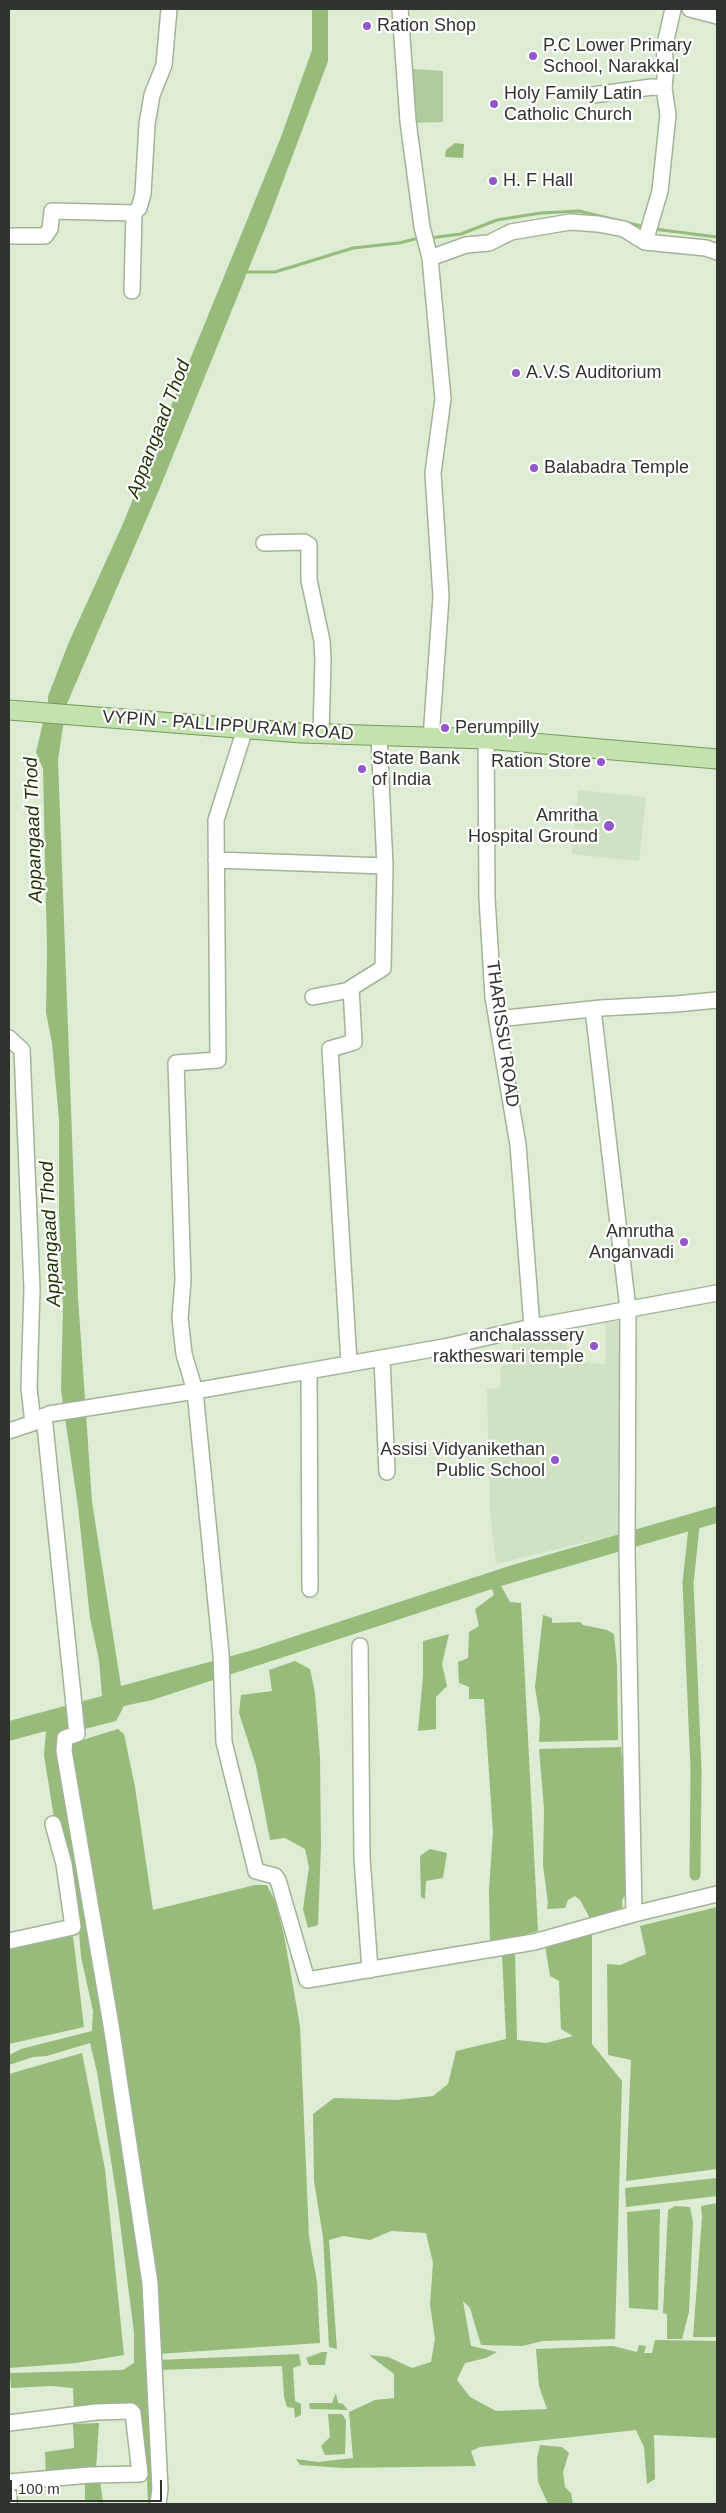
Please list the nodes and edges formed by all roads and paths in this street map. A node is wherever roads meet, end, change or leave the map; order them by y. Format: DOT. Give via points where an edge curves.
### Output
graph roads {
  1 [pos="169,9"];
  2 [pos="400,9"];
  3 [pos="673,9"];
  4 [pos="690,9"];
  5 [pos="717,16"];
  6 [pos="664,88"];
  7 [pos="592,95"];
  8 [pos="134,213"];
  9 [pos="648,232"];
  10 [pos="9,236"];
  11 [pos="717,252"];
  12 [pos="430,258"];
  13 [pos="132,291"];
  14 [pos="264,543"];
  15 [pos="9,710"];
  16 [pos="245,729"];
  17 [pos="321,734"];
  18 [pos="380,737"];
  19 [pos="431,738"];
  20 [pos="486,739"];
  21 [pos="717,759"];
  22 [pos="216,860"];
  23 [pos="385,866"];
  24 [pos="351,988"];
  25 [pos="313,996"];
  26 [pos="717,1000"];
  27 [pos="593,1009"];
  28 [pos="497,1019"];
  29 [pos="9,1038"];
  30 [pos="717,1293"];
  31 [pos="628,1309"];
  32 [pos="532,1327"];
  33 [pos="382,1358"];
  34 [pos="349,1363"];
  35 [pos="309,1371"];
  36 [pos="195,1391"];
  37 [pos="42,1418"];
  38 [pos="9,1431"];
  39 [pos="387,1472"];
  40 [pos="310,1590"];
  41 [pos="360,1646"];
  42 [pos="53,1824"];
  43 [pos="717,1894"];
  44 [pos="634,1914"];
  45 [pos="9,1940"];
  46 [pos="370,1970"];
  47 [pos="9,2423"];
  48 [pos="9,2482"];
  49 [pos="9,2496"];
  50 [pos="9,2504"];
  51 [pos="158,2504"];
  1 -- 8 [label="street" via="164,65 152,95 143,194"];
  2 -- 12 [label="street" via="408,121 422,227"];
  3 -- 6 [label="street" via="664,49"];
  4 -- 5 [label="street"];
  6 -- 7 [label="street" via="652,86"];
  6 -- 9 [label="street" via="668,115 660,191"];
  8 -- 10 [label="street" via="52,211 50,229 44,236"];
  8 -- 13 [label="street"];
  9 -- 11 [label="street"];
  9 -- 12 [label="street" via="570,222 511,232 489,243 466,245"];
  12 -- 19 [label="street" via="443,399 433,473 441,597"];
  14 -- 17 [label="street" via="304,542 309,545 309,580 322,641"];
  15 -- 16 [label="main road, VYPIN - PALLIPPURAM ROAD"];
  16 -- 17 [label="main road, VYPIN - PALLIPPURAM ROAD"];
  16 -- 22 [label="street" via="216,820"];
  17 -- 18 [label="main road, VYPIN - PALLIPPURAM ROAD"];
  18 -- 19 [label="main road, VYPIN - PALLIPPURAM ROAD"];
  18 -- 23 [label="street"];
  19 -- 20 [label="main road, VYPIN - PALLIPPURAM ROAD"];
  20 -- 21 [label="main road, VYPIN - PALLIPPURAM ROAD"];
  20 -- 28 [label="street, THARISSU ROAD" via="487,898"];
  22 -- 23 [label="street"];
  22 -- 36 [label="street" via="218,1060 176,1064 183,1280 180,1318 184,1354"];
  23 -- 24 [label="street" via="383,968"];
  24 -- 25 [label="street"];
  24 -- 34 [label="street" via="354,1042 330,1049"];
  26 -- 27 [label="street"];
  27 -- 28 [label="street"];
  27 -- 31 [label="street"];
  28 -- 32 [label="street, THARISSU ROAD" via="518,1145"];
  29 -- 37 [label="street" via="22,1050 32,1289 28,1388"];
  30 -- 31 [label="street"];
  31 -- 32 [label="street"];
  31 -- 44 [label="street" via="627,1552"];
  32 -- 33 [label="street"];
  33 -- 34 [label="street"];
  33 -- 39 [label="street"];
  34 -- 35 [label="street"];
  35 -- 36 [label="street"];
  35 -- 40 [label="street"];
  36 -- 37 [label="street"];
  36 -- 46 [label="street" via="221,1654 224,1742 256,1871 275,1876 278,1880 307,1980"];
  37 -- 38 [label="street"];
  37 -- 51 [label="street" via="77,1734 65,1738 64,1751 111,2024 150,2283 160,2489"];
  41 -- 46 [label="street" via="362,1858"];
  42 -- 45 [label="street" via="64,1864 72,1927"];
  43 -- 44 [label="street"];
  44 -- 46 [label="street" via="534,1942"];
  47 -- 48 [label="street" via="131,2411 140,2474"];
  49 -- 50 [label="street"];
}
